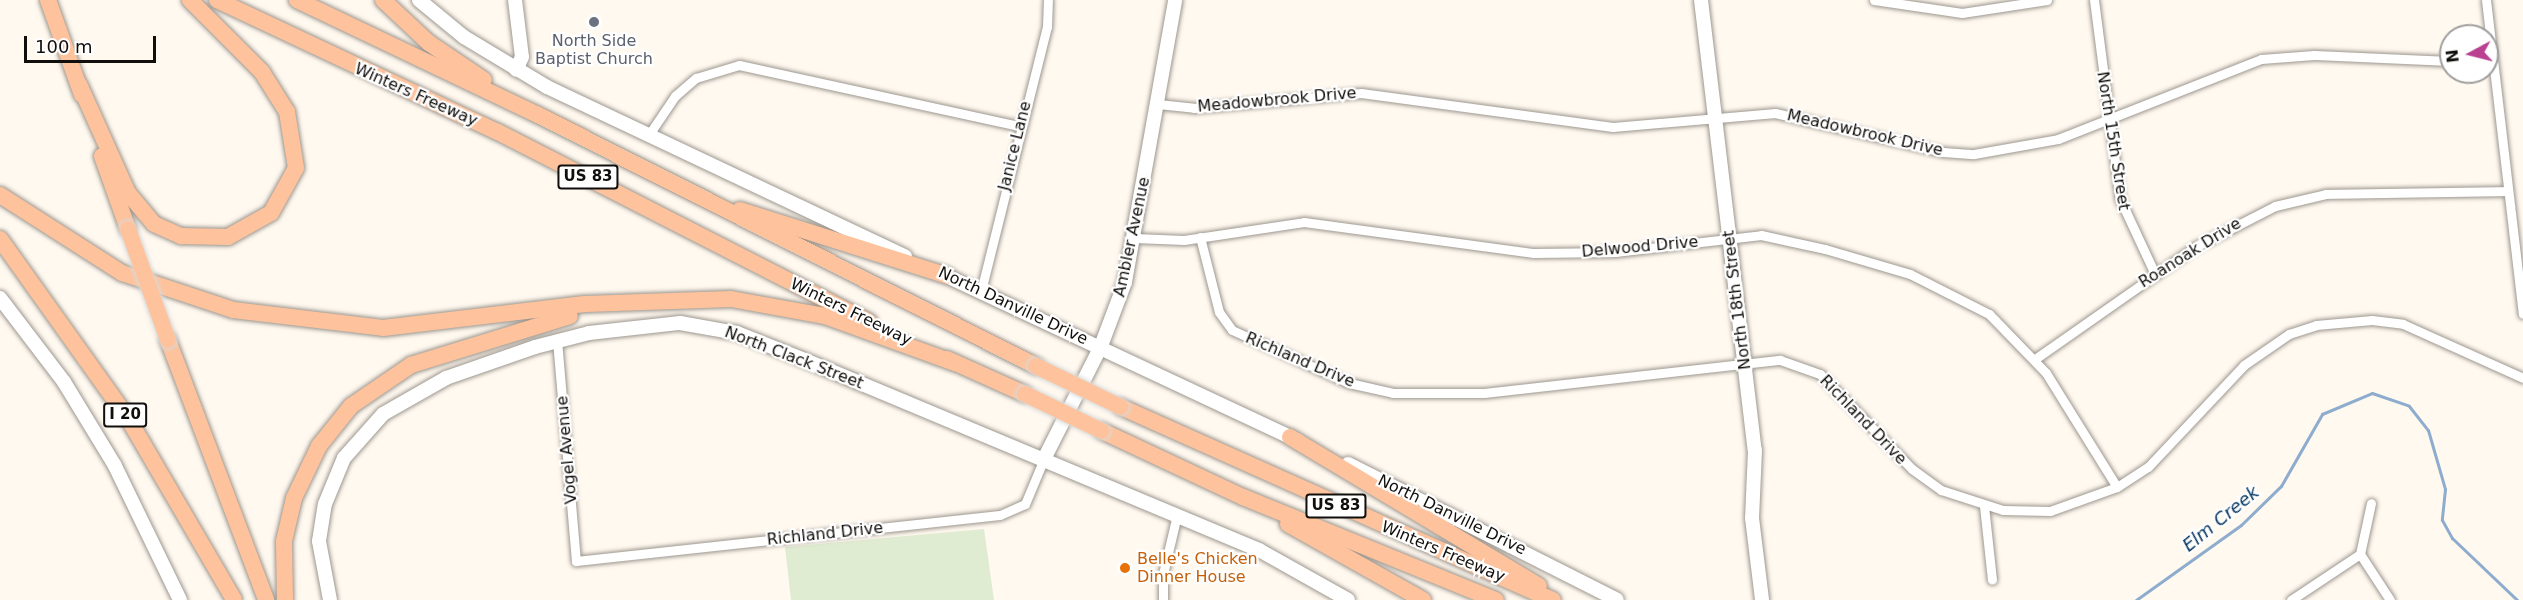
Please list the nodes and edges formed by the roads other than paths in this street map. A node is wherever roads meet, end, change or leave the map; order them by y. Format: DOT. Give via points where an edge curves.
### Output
graph roads {
  1 [pos="48,0"];
  2 [pos="190,0"];
  3 [pos="217,0"];
  4 [pos="297,0"];
  5 [pos="383,0"];
  6 [pos="419,0"];
  7 [pos="515,0"];
  8 [pos="1048,0"];
  9 [pos="1175,0"];
  10 [pos="1701,0"];
  11 [pos="1874,0"];
  12 [pos="2047,0"];
  13 [pos="2094,0"];
  14 [pos="2486,0"];
  15 [pos="2488,24"];
  16 [pos="2439,60"];
  17 [pos="516,70"];
  18 [pos="78,84"];
  19 [pos="2494,84"];
  20 [pos="1158,104"];
  21 [pos="1714,114"];
  22 [pos="538,115"];
  23 [pos="2108,118"];
  24 [pos="1019,126"];
  25 [pos="650,133"];
  26 [pos="677,186"];
  27 [pos="2508,191"];
  28 [pos="0,195"];
  29 [pos="1200,237"];
  30 [pos="1134,238"];
  31 [pos="1730,238"];
  32 [pos="0,239"];
  33 [pos="0,259"];
  34 [pos="2155,274"];
  35 [pos="948,276"];
  36 [pos="981,291"];
  37 [pos="42,297"];
  38 [pos="0,298"];
  39 [pos="668,298"];
  40 [pos="2523,314"];
  41 [pos="557,340"];
  42 [pos="1101,346"];
  43 [pos="2035,359"];
  44 [pos="1743,361"];
  45 [pos="955,363"];
  46 [pos="2523,378"];
  47 [pos="1290,437"];
  48 [pos="1043,461"];
  49 [pos="2117,488"];
  50 [pos="1243,497"];
  51 [pos="2371,503"];
  52 [pos="1984,506"];
  53 [pos="1177,515"];
  54 [pos="2360,554"];
  55 [pos="576,561"];
  56 [pos="1992,580"];
  57 [pos="180,600"];
  58 [pos="234,600"];
  59 [pos="266,600"];
  60 [pos="285,600"];
  61 [pos="330,600"];
  62 [pos="1164,600"];
  63 [pos="1348,600"];
  64 [pos="1423,600"];
  65 [pos="1496,600"];
  66 [pos="1553,600"];
  67 [pos="1559,600"];
  68 [pos="1617,600"];
  69 [pos="1762,600"];
  70 [pos="2291,600"];
  71 [pos="2390,600"];
  1 -- 18 [label="highway"];
  2 -- 18 [label="highway" via="262,72 287,112 296,168 271,213 249,229 220,238 181,236 154,224 128,193"];
  3 -- 45 [label="highway, Winters Freeway / US 83" via="498,132"];
  4 -- 22 [label="highway, Winters Freeway / US 83"];
  5 -- 22 [label="highway" via="429,43"];
  6 -- 17 [label="main road, North Danville Drive"];
  7 -- 17 [label="main road" via="522,57"];
  8 -- 24 [label="street, Janice Lane" via="1047,27"];
  9 -- 20 [label="main road, Ambler Avenue"];
  10 -- 21 [label="main road, North 18th Street"];
  11 -- 12 [label="street" via="1962,13"];
  13 -- 23 [label="street, North 15th Street"];
  14 -- 15 [label="street"];
  16 -- 23 [label="street, Meadowbrook Drive" via="2314,55 2261,59"];
  17 -- 25 [label="main road, North Danville Drive"];
  18 -- 59 [label="highway, bridge" via="168,340"];
  19 -- 27 [label="street"];
  20 -- 21 [label="street, Meadowbrook Drive" via="1194,108 1361,93 1613,126"];
  20 -- 30 [label="main road, Ambler Avenue"];
  21 -- 23 [label="street, Meadowbrook Drive" via="1775,113 1943,152 1974,154 2035,145"];
  21 -- 31 [label="main road, North 18th Street"];
  22 -- 26 [label="highway, Winters Freeway / US 83"];
  23 -- 34 [label="street, North 15th Street" via="2126,221"];
  24 -- 25 [label="street" via="739,65 696,78 675,96"];
  24 -- 36 [label="street, Janice Lane"];
  25 -- 35 [label="main road, North Danville Drive"];
  26 -- 35 [label="highway"];
  26 -- 66 [label="highway, Winters Freeway / US 83, bridge" via="1121,407"];
  27 -- 34 [label="street, Roanoak Drive" via="2456,196 2355,193 2292,202 2223,229"];
  27 -- 40 [label="street"];
  28 -- 39 [label="highway" via="122,273 213,305 301,322 384,328"];
  29 -- 30 [label="street, Delwood Drive"];
  29 -- 31 [label="street, Delwood Drive" via="1304,222 1534,253 1615,252"];
  29 -- 44 [label="street, Richland Drive" via="1219,312 1232,330 1331,376 1375,390 1484,393"];
  30 -- 42 [label="main road, Ambler Avenue"];
  31 -- 43 [label="street, Delwood Drive" via="1778,237 1910,274 1989,314"];
  31 -- 44 [label="main road, North 18th Street"];
  32 -- 37 [label="highway, I 20"];
  33 -- 37 [label="highway"];
  34 -- 43 [label="street, Roanoak Drive"];
  35 -- 36 [label="main road, North Danville Drive"];
  36 -- 42 [label="main road, North Danville Drive"];
  37 -- 58 [label="highway, I 20" via="159,467"];
  38 -- 57 [label="main road" via="64,382 115,466"];
  39 -- 45 [label="highway" via="730,299 803,311"];
  39 -- 60 [label="highway" via="512,330 411,365 380,382 329,432 301,479 284,541"];
  41 -- 48 [label="main road, North Clack Street" via="651,324 704,325 737,333"];
  41 -- 55 [label="street, Vogel Avenue"];
  41 -- 61 [label="main road, North Clack Street" via="446,378 405,399 364,432 344,458 325,504 320,541"];
  42 -- 47 [label="main road, North Danville Drive"];
  42 -- 48 [label="main road, Ambler Avenue"];
  43 -- 49 [label="street, Delwood Drive"];
  44 -- 52 [label="street, Richland Drive" via="1780,360 1820,374 1912,469 1941,490"];
  44 -- 69 [label="main road, North 18th Street" via="1755,450 1752,518"];
  45 -- 50 [label="highway, Winters Freeway / US 83, bridge"];
  46 -- 49 [label="street, Richland Drive" via="2403,324 2372,320 2316,325 2289,334 2244,365 2148,467"];
  47 -- 67 [label="highway" via="1495,556"];
  47 -- 68 [label="main road, North Danville Drive" via="1463,518"];
  48 -- 53 [label="main road, North Clack Street"];
  48 -- 55 [label="street, Richland Drive" via="1025,504 1000,515"];
  49 -- 52 [label="street, Richland Drive" via="2049,511"];
  50 -- 64 [label="highway"];
  50 -- 65 [label="highway, Winters Freeway / US 83"];
  51 -- 54 [label="street"];
  52 -- 56 [label="street"];
  53 -- 62 [label="street" via="1163,574"];
  53 -- 63 [label="main road, North Clack Street" via="1297,567"];
  54 -- 70 [label="street"];
  54 -- 71 [label="street"];
}
